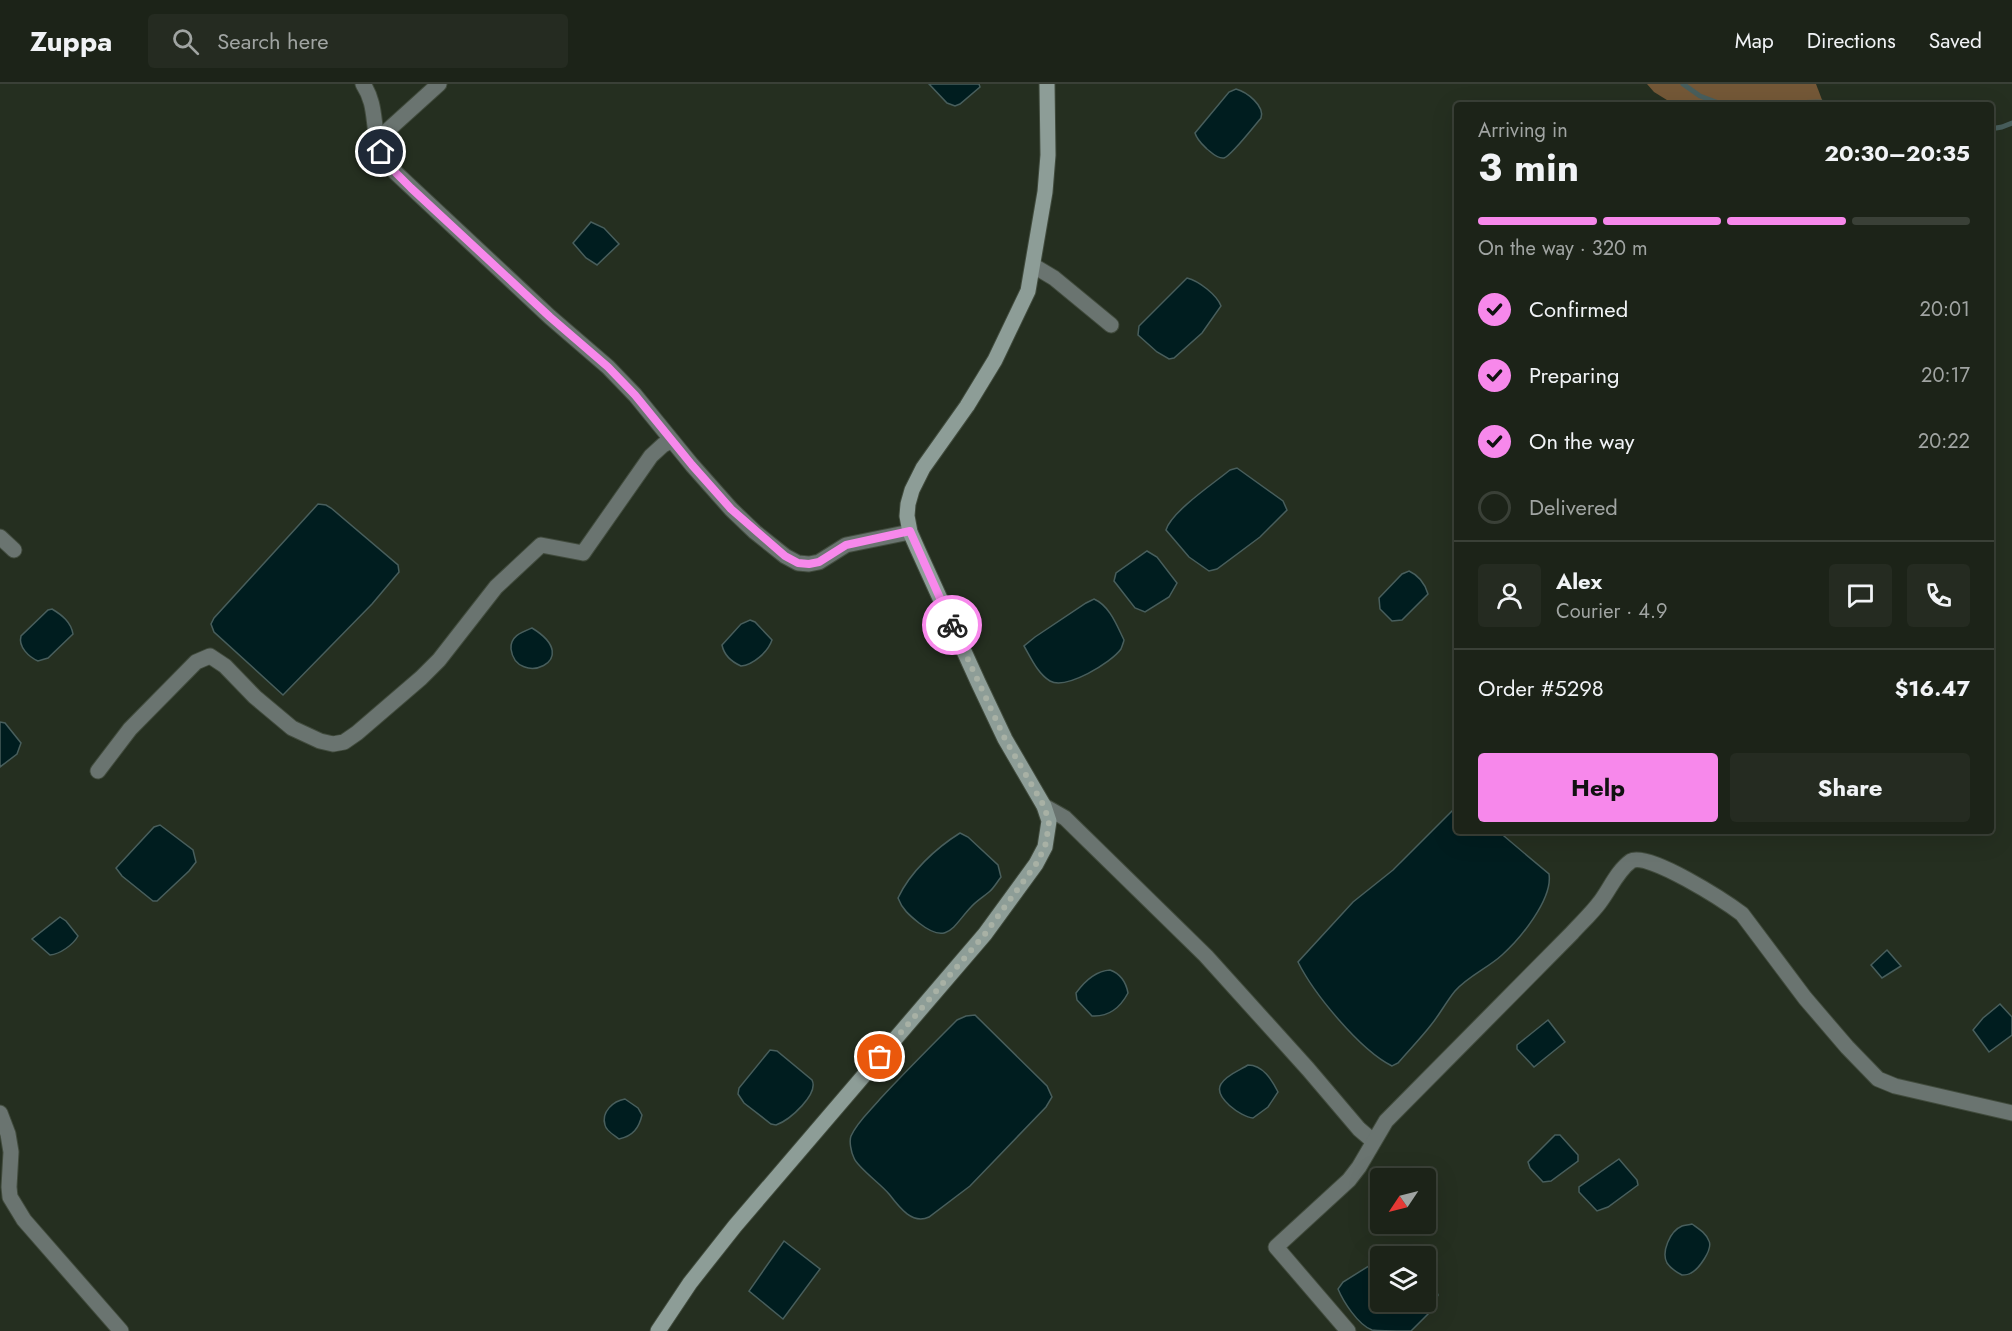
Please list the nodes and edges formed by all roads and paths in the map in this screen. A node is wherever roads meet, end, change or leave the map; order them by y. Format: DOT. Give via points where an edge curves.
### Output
graph roads {
  1 [pos="363,84"];
  2 [pos="439,84"];
  3 [pos="1047,84"];
  4 [pos="377,140"];
  5 [pos="1034,266"];
  6 [pos="1111,326"];
  7 [pos="671,441"];
  8 [pos="910,531"];
  9 [pos="0,537"];
  10 [pos="14,550"];
  11 [pos="98,771"];
  12 [pos="1044,806"];
  13 [pos="0,1113"];
  14 [pos="2012,1113"];
  15 [pos="1373,1141"];
  16 [pos="121,1331"];
  17 [pos="658,1331"];
  18 [pos="1348,1331"];
  1 -- 4 [label="street" via="371,99"];
  2 -- 4 [label="street"];
  3 -- 5 [label="main road" via="1048,156"];
  4 -- 7 [label="street" via="396,173 608,367"];
  5 -- 6 [label="street" via="1061,283"];
  5 -- 8 [label="main road" via="1028,291 995,360 912,489 908,504"];
  7 -- 8 [label="street" via="731,509 798,563 819,562 846,545"];
  7 -- 11 [label="street" via="651,456 583,553 541,546 496,587 416,683 344,742 320,741 292,728 210,656 196,662 130,729"];
  8 -- 12 [label="main road" via="1005,739"];
  9 -- 10 [label="street"];
  12 -- 15 [label="street" via="1065,818 1185,935"];
  12 -- 17 [label="main road" via="1049,822 1045,847 1017,892 958,967 735,1226"];
  13 -- 16 [label="street" via="11,1152 9,1187 14,1206"];
  14 -- 15 [label="street" via="1878,1079 1805,998 1742,914 1665,867 1637,859 1617,875 1600,902 1572,933 1386,1121"];
  15 -- 18 [label="street" via="1349,1180 1276,1247"];
}
